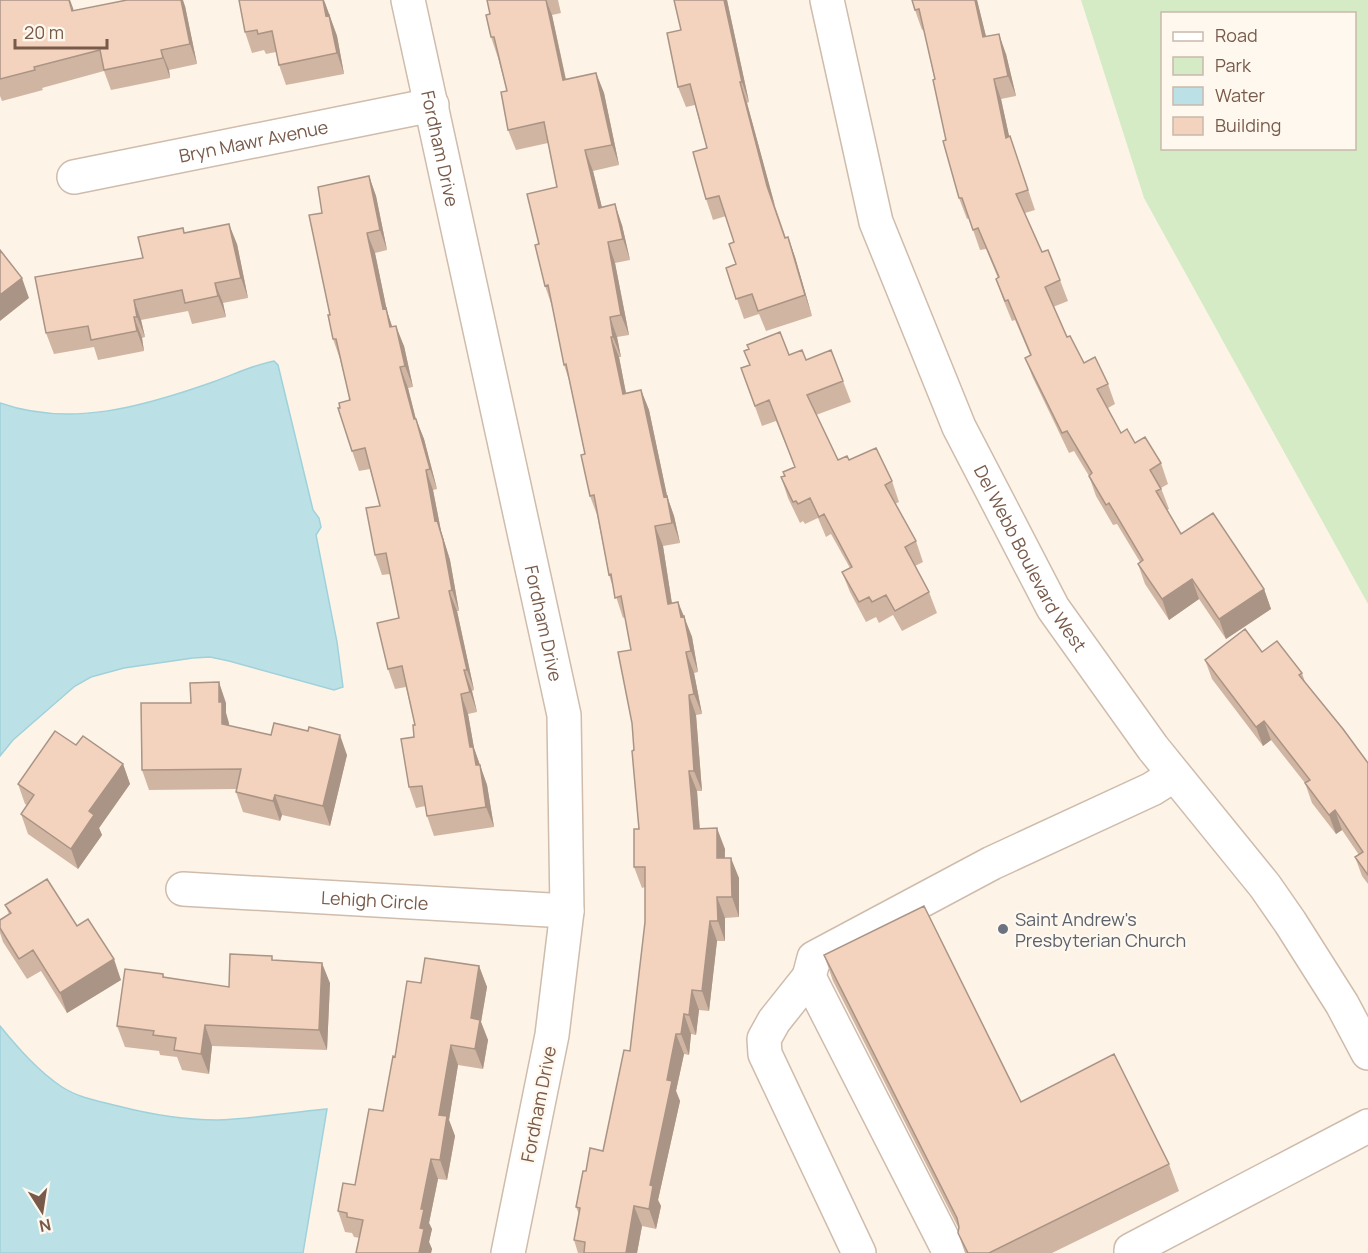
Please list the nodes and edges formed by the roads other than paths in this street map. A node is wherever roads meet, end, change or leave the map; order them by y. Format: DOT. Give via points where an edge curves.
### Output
graph roads {
  1 [pos="408,0"];
  2 [pos="827,0"];
  3 [pos="432,105"];
  4 [pos="74,177"];
  5 [pos="1174,776"];
  6 [pos="183,889"];
  7 [pos="567,910"];
  8 [pos="808,977"];
  9 [pos="1368,1053"];
  10 [pos="1368,1126"];
  11 [pos="1129,1252"];
  12 [pos="508,1253"];
  13 [pos="859,1253"];
  14 [pos="950,1253"];
  1 -- 3 [label="street, Fordham Drive"];
  2 -- 5 [label="street, Del Webb Boulevard West" via="876,222 959,427 1053,608"];
  3 -- 4 [label="street, Bryn Mawr Avenue"];
  3 -- 7 [label="street, Fordham Drive" via="564,715"];
  5 -- 8 [label="street" via="992,863 814,958"];
  5 -- 9 [label="street, Del Webb Boulevard West" via="1284,913"];
  6 -- 7 [label="street, Lehigh Circle"];
  7 -- 12 [label="street, Fordham Drive" via="552,1035"];
  8 -- 13 [label="street" via="774,1021 764,1039 765,1054"];
  8 -- 14 [label="street"];
  10 -- 11 [label="street"];
}
